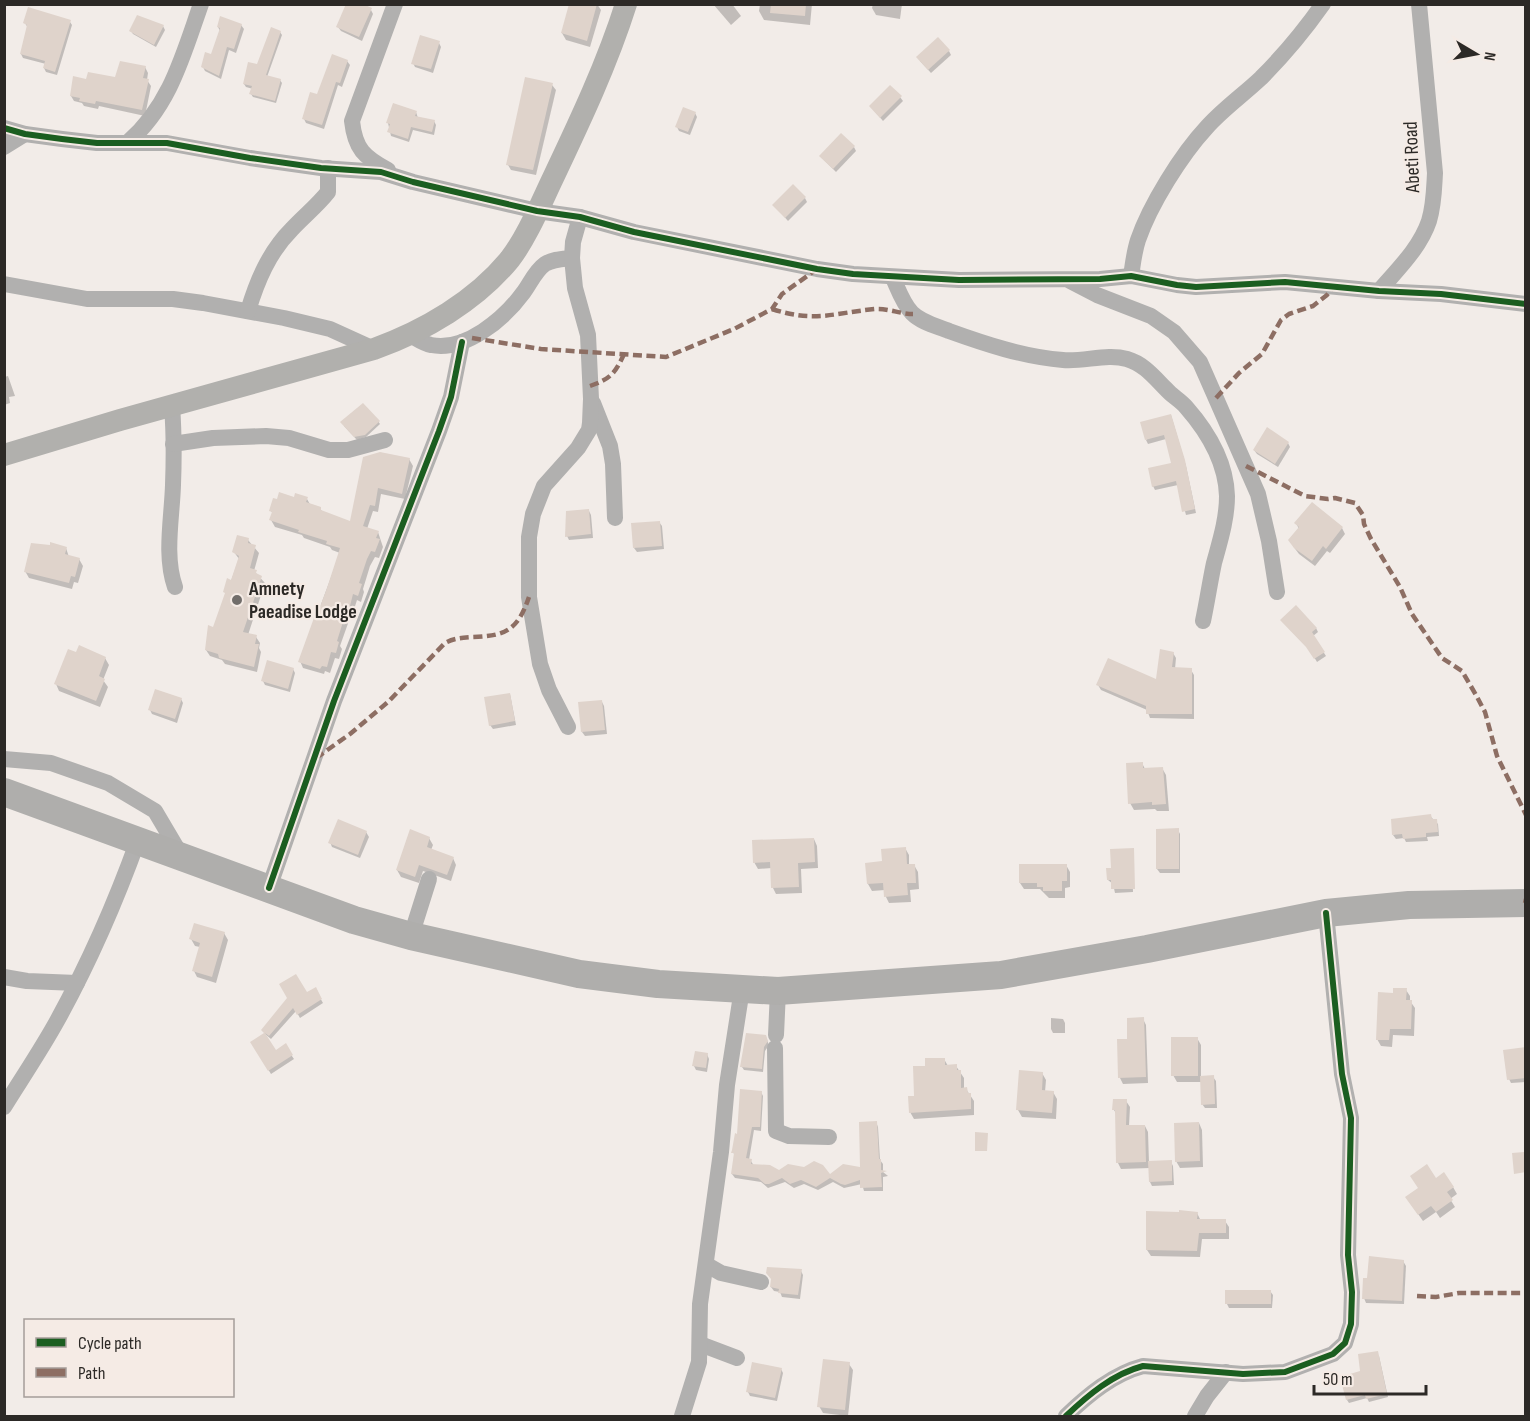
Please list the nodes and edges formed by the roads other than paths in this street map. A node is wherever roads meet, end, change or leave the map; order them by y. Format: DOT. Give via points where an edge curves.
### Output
graph roads {
  1 [pos="395,4"];
  2 [pos="626,4"];
  3 [pos="1323,4"];
  4 [pos="1419,4"];
  5 [pos="196,6"];
  6 [pos="4,128"];
  7 [pos="25,134"];
  8 [pos="128,142"];
  9 [pos="4,147"];
  10 [pos="328,168"];
  11 [pos="413,182"];
  12 [pos="537,211"];
  13 [pos="580,217"];
  14 [pos="572,258"];
  15 [pos="1131,276"];
  16 [pos="892,278"];
  17 [pos="1066,279"];
  18 [pos="4,284"];
  19 [pos="1379,291"];
  20 [pos="1526,304"];
  21 [pos="248,312"];
  22 [pos="410,335"];
  23 [pos="462,342"];
  24 [pos="374,349"];
  25 [pos="591,399"];
  26 [pos="172,406"];
  27 [pos="385,440"];
  28 [pos="173,444"];
  29 [pos="4,455"];
  30 [pos="615,518"];
  31 [pos="175,587"];
  32 [pos="1277,592"];
  33 [pos="1203,621"];
  34 [pos="568,727"];
  35 [pos="4,759"];
  36 [pos="4,792"];
  37 [pos="138,840"];
  38 [pos="181,855"];
  39 [pos="429,879"];
  40 [pos="268,888"];
  41 [pos="1526,903"];
  42 [pos="1326,913"];
  43 [pos="411,936"];
  44 [pos="4,977"];
  45 [pos="77,983"];
  46 [pos="742,989"];
  47 [pos="778,991"];
  48 [pos="4,1107"];
  49 [pos="829,1137"];
  50 [pos="706,1265"];
  51 [pos="761,1282"];
  52 [pos="700,1344"];
  53 [pos="737,1358"];
  54 [pos="1227,1372"];
  55 [pos="682,1416"];
  56 [pos="1066,1416"];
  57 [pos="1195,1416"];
  1 -- 11 [label="street" via="352,121 360,150 370,160"];
  2 -- 12 [label="main road"];
  3 -- 15 [label="street" via="1294,43 1205,129 1186,153 1144,224"];
  4 -- 19 [label="street, Abeti Road" via="1434,200 1429,222 1416,246"];
  5 -- 8 [label="street" via="176,76 144,129"];
  6 -- 7 [label="street"];
  7 -- 8 [label="street" via="97,143"];
  7 -- 9 [label="street"];
  8 -- 10 [label="street" via="167,143"];
  10 -- 11 [label="street" via="381,172"];
  10 -- 21 [label="street" via="328,192 279,243 261,273"];
  11 -- 12 [label="street"];
  12 -- 13 [label="street"];
  12 -- 22 [label="main road" via="510,258 484,285"];
  13 -- 14 [label="street"];
  13 -- 16 [label="street" via="634,232 817,269"];
  14 -- 23 [label="street" via="556,259 538,270 522,295 489,328"];
  14 -- 25 [label="street" via="575,288 588,335"];
  15 -- 17 [label="street"];
  15 -- 19 [label="street" via="1196,287 1285,282"];
  16 -- 17 [label="street"];
  16 -- 33 [label="street" via="909,309 924,321 1043,358 1126,359 1154,374 1186,407 1218,455 1227,497"];
  17 -- 32 [label="street" via="1151,316 1174,332 1200,362 1258,494"];
  18 -- 21 [label="street" via="87,299 173,299"];
  19 -- 20 [label="street"];
  21 -- 24 [label="street" via="330,329"];
  22 -- 23 [label="street" via="430,345"];
  22 -- 24 [label="main road"];
  23 -- 40 [label="street" via="451,397 439,431 338,690"];
  24 -- 26 [label="main road"];
  25 -- 30 [label="street" via="610,446"];
  25 -- 34 [label="street" via="589,430 544,486 529,537 529,597 540,664"];
  26 -- 28 [label="street"];
  26 -- 29 [label="main road"];
  27 -- 28 [label="street" via="348,450 329,450 289,438 266,436"];
  28 -- 31 [label="street" via="170,552"];
  35 -- 38 [label="street" via="51,763 108,783 155,811"];
  36 -- 37 [label="highway"];
  37 -- 38 [label="highway"];
  37 -- 45 [label="street"];
  38 -- 40 [label="highway"];
  39 -- 43 [label="street"];
  40 -- 43 [label="highway"];
  41 -- 42 [label="highway" via="1409,905"];
  42 -- 47 [label="highway" via="1001,975"];
  42 -- 54 [label="street" via="1342,1074 1351,1118 1351,1324 1345,1343 1333,1354 1285,1372"];
  43 -- 46 [label="highway" via="579,974"];
  44 -- 45 [label="street"];
  45 -- 48 [label="street"];
  46 -- 47 [label="highway"];
  46 -- 50 [label="street"];
  47 -- 49 [label="street" via="776,1131 789,1136"];
  50 -- 51 [label="street" via="721,1273"];
  50 -- 52 [label="street" via="700,1304"];
  52 -- 53 [label="street"];
  52 -- 55 [label="street" via="699,1362"];
  54 -- 56 [label="street" via="1143,1366 1110,1380"];
  54 -- 57 [label="street"];
}
